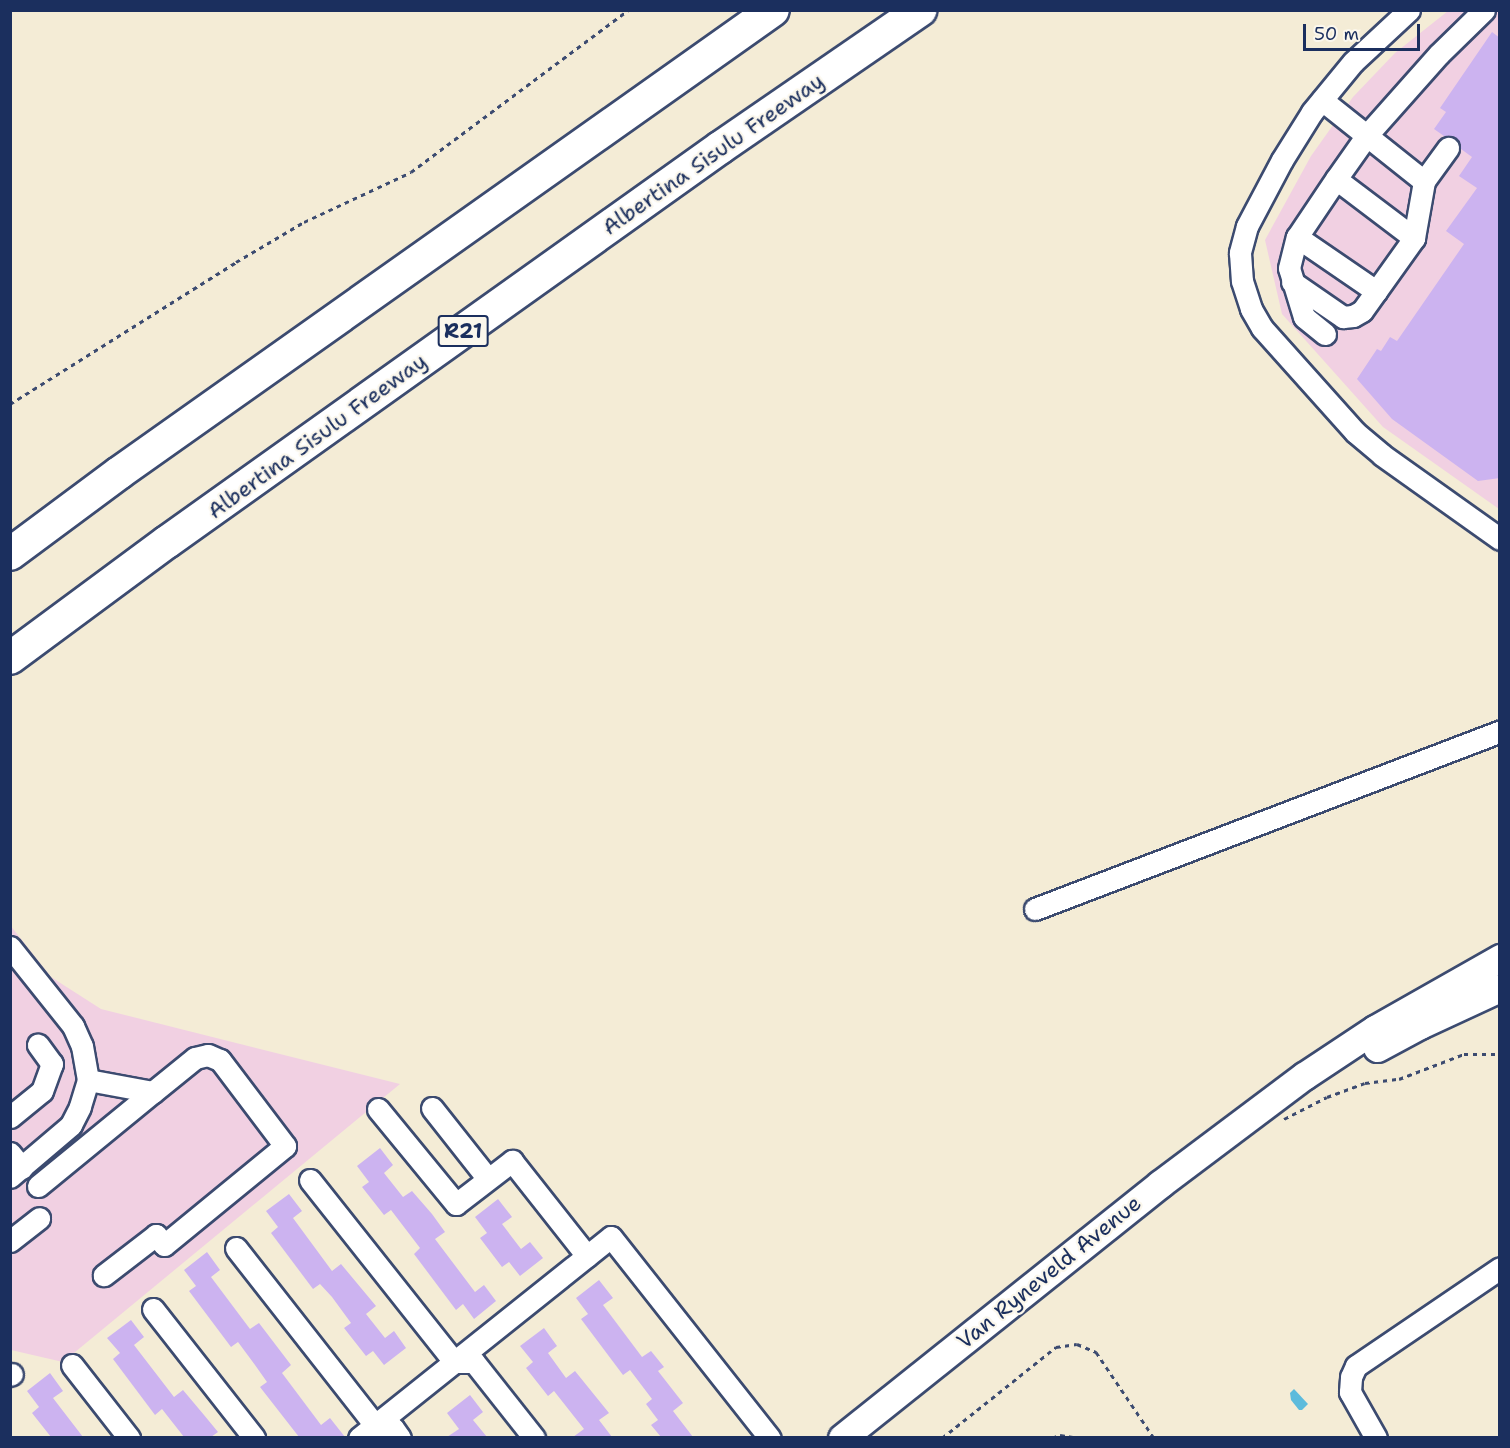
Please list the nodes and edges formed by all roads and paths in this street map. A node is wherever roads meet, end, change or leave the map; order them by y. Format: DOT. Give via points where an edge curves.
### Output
graph roads {
  1 [pos="628,10"];
  2 [pos="745,10"];
  3 [pos="773,10"];
  4 [pos="1409,10"];
  5 [pos="1484,10"];
  6 [pos="913,16"];
  7 [pos="1322,100"];
  8 [pos="1367,135"];
  9 [pos="1448,148"];
  10 [pos="1336,179"];
  11 [pos="1424,181"];
  12 [pos="1297,237"];
  13 [pos="1414,238"];
  14 [pos="1293,282"];
  15 [pos="1376,291"];
  16 [pos="356,305"];
  17 [pos="1325,334"];
  18 [pos="10,404"];
  19 [pos="1500,539"];
  20 [pos="10,554"];
  21 [pos="10,658"];
  22 [pos="1500,731"];
  23 [pos="1035,909"];
  24 [pos="10,947"];
  25 [pos="1500,958"];
  26 [pos="1500,988"];
  27 [pos="38,1045"];
  28 [pos="1500,1054"];
  29 [pos="88,1080"];
  30 [pos="153,1092"];
  31 [pos="432,1108"];
  32 [pos="378,1109"];
  33 [pos="1269,1116"];
  34 [pos="10,1117"];
  35 [pos="14,1166"];
  36 [pos="488,1179"];
  37 [pos="310,1180"];
  38 [pos="38,1186"];
  39 [pos="39,1218"];
  40 [pos="10,1241"];
  41 [pos="237,1248"];
  42 [pos="587,1256"];
  43 [pos="1500,1268"];
  44 [pos="104,1275"];
  45 [pos="153,1310"];
  46 [pos="454,1362"];
  47 [pos="72,1365"];
  48 [pos="367,1431"];
  49 [pos="129,1437"];
  50 [pos="254,1437"];
  51 [pos="400,1437"];
  52 [pos="534,1437"];
  53 [pos="770,1437"];
  54 [pos="842,1437"];
  55 [pos="942,1437"];
  56 [pos="1053,1437"];
  57 [pos="1078,1437"];
  58 [pos="1154,1437"];
  59 [pos="1376,1437"];
  1 -- 18 [label="path" via="411,171 304,222 245,256"];
  2 -- 16 [label="highway" via="448,228"];
  3 -- 16 [label="highway"];
  4 -- 7 [label="street" via="1353,62"];
  5 -- 8 [label="street"];
  6 -- 21 [label="highway, Albertina Sisulu Freeway / R21" via="682,175"];
  7 -- 8 [label="street"];
  7 -- 19 [label="street" via="1282,160 1247,226 1240,268 1247,300 1267,334 1361,438"];
  8 -- 10 [label="street"];
  8 -- 11 [label="street"];
  9 -- 11 [label="street"];
  10 -- 12 [label="street"];
  10 -- 13 [label="street"];
  11 -- 13 [label="street"];
  12 -- 14 [label="street" via="1289,268"];
  12 -- 15 [label="street"];
  13 -- 15 [label="street"];
  14 -- 15 [label="street" via="1343,317 1362,311"];
  14 -- 17 [label="street" via="1304,317"];
  16 -- 20 [label="highway"];
  22 -- 23 [label="street"];
  24 -- 29 [label="street" via="73,1026 82,1046"];
  25 -- 33 [label="main road, Van Ryneveld Avenue" via="1375,1029 1304,1076"];
  26 -- 33 [label="main road, Van Ryneveld Avenue" via="1420,1025"];
  27 -- 34 [label="street" via="52,1064 42,1091"];
  28 -- 33 [label="path" via="1464,1054 1399,1078 1365,1083"];
  29 -- 30 [label="street"];
  29 -- 35 [label="street" via="71,1125"];
  30 -- 38 [label="street"];
  30 -- 44 [label="street" via="195,1058 208,1055 220,1060 285,1146 164,1245 156,1235"];
  31 -- 36 [label="street"];
  32 -- 36 [label="street" via="456,1204"];
  33 -- 54 [label="main road, Van Ryneveld Avenue" via="1160,1184"];
  36 -- 42 [label="street" via="512,1161"];
  37 -- 46 [label="street"];
  39 -- 40 [label="street"];
  41 -- 48 [label="street"];
  42 -- 46 [label="street"];
  42 -- 53 [label="street" via="611,1237"];
  43 -- 59 [label="street" via="1360,1362 1353,1371 1350,1386 1358,1409"];
  45 -- 50 [label="street"];
  46 -- 48 [label="street"];
  46 -- 52 [label="street" via="474,1362"];
  47 -- 49 [label="street"];
  48 -- 51 [label="street" via="393,1428"];
  55 -- 58 [label="path" via="1056,1347 1077,1344 1096,1352"];
  56 -- 57 [label="path"];
}
